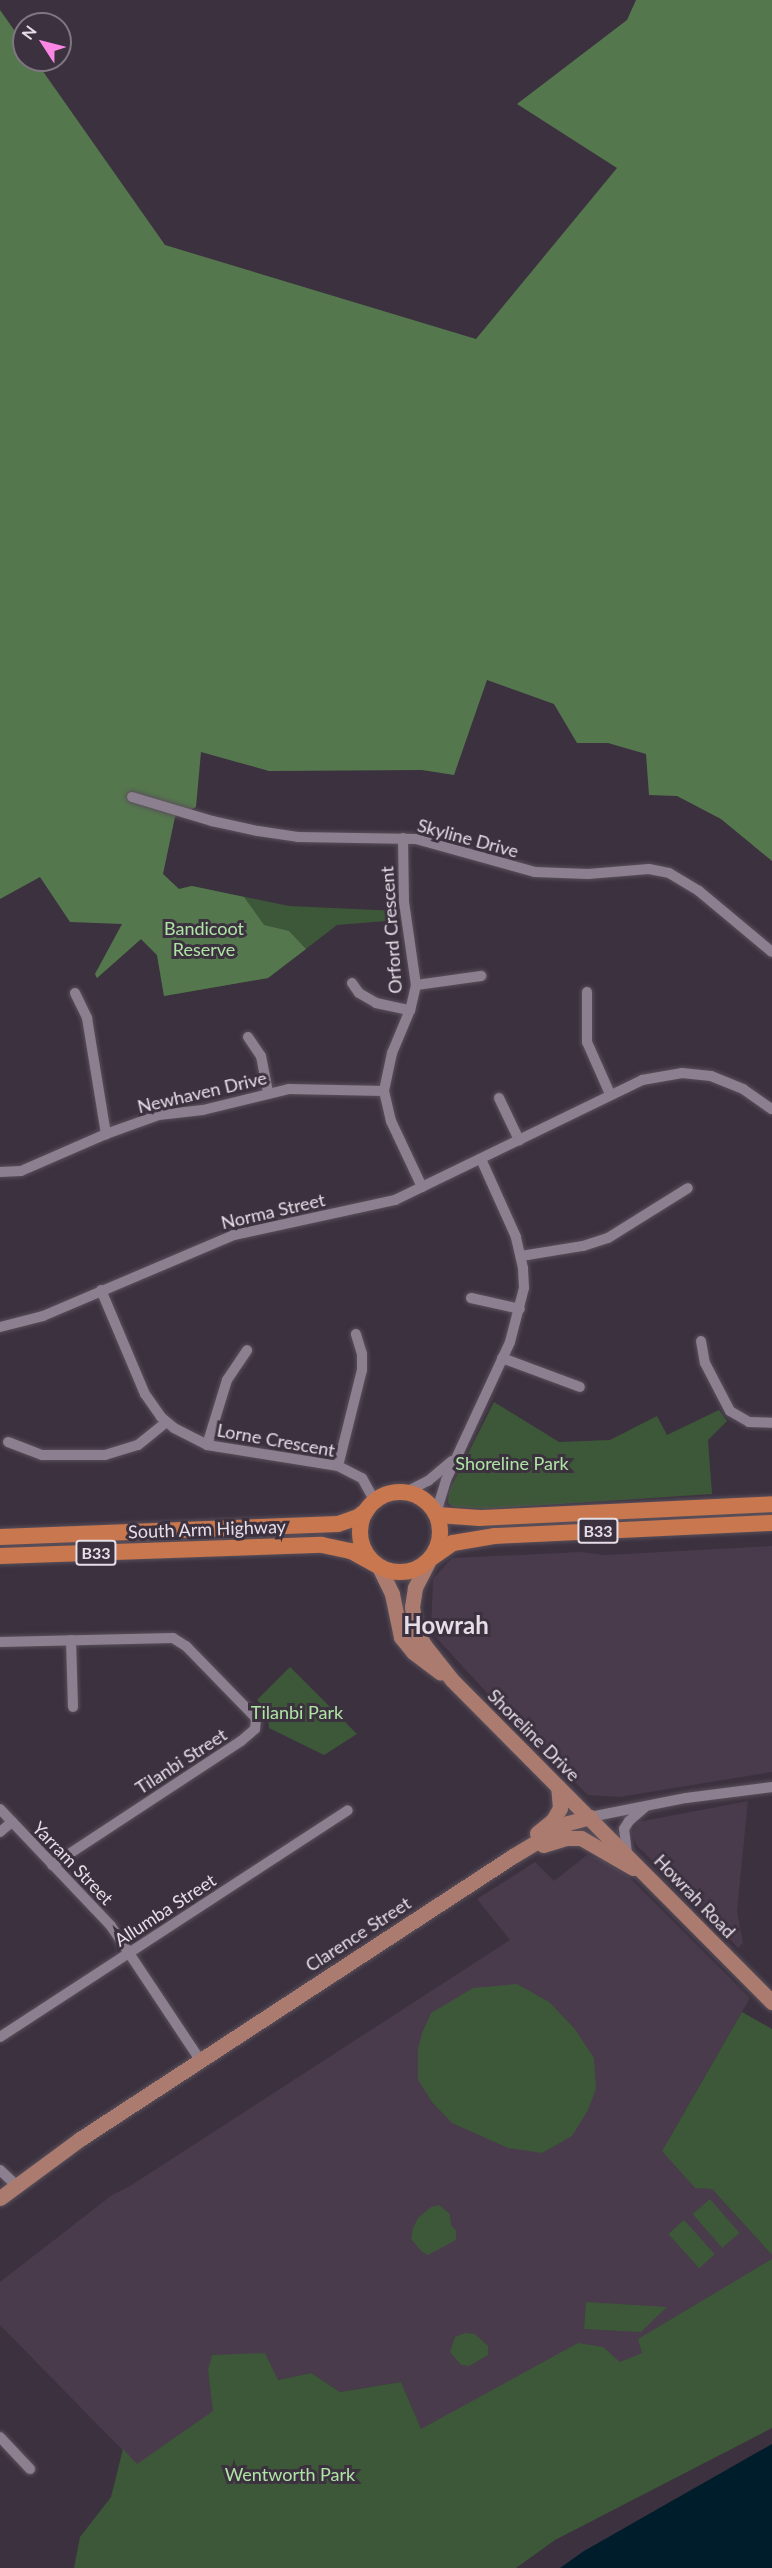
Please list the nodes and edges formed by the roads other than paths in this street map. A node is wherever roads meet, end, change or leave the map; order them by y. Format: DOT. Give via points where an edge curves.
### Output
graph roads {
  1 [pos="132,797"];
  2 [pos="403,838"];
  3 [pos="772,952"];
  4 [pos="481,976"];
  5 [pos="352,984"];
  6 [pos="416,985"];
  7 [pos="587,992"];
  8 [pos="75,993"];
  9 [pos="410,1010"];
  10 [pos="248,1037"];
  11 [pos="384,1090"];
  12 [pos="268,1093"];
  13 [pos="610,1094"];
  14 [pos="499,1098"];
  15 [pos="772,1109"];
  16 [pos="106,1134"];
  17 [pos="519,1140"];
  18 [pos="481,1159"];
  19 [pos="0,1172"];
  20 [pos="422,1187"];
  21 [pos="688,1188"];
  22 [pos="521,1256"];
  23 [pos="101,1290"];
  24 [pos="471,1298"];
  25 [pos="520,1310"];
  26 [pos="0,1327"];
  27 [pos="356,1334"];
  28 [pos="701,1341"];
  29 [pos="247,1350"];
  30 [pos="502,1358"];
  31 [pos="580,1387"];
  32 [pos="166,1422"];
  33 [pos="772,1424"];
  34 [pos="8,1442"];
  35 [pos="207,1445"];
  36 [pos="458,1455"];
  37 [pos="338,1466"];
  38 [pos="406,1492"];
  39 [pos="772,1504"];
  40 [pos="371,1505"];
  41 [pos="436,1514"];
  42 [pos="772,1523"];
  43 [pos="0,1537"];
  44 [pos="0,1556"];
  45 [pos="429,1559"];
  46 [pos="377,1566"];
  47 [pos="71,1640"];
  48 [pos="0,1642"];
  49 [pos="452,1680"];
  50 [pos="73,1707"];
  51 [pos="558,1787"];
  52 [pos="772,1787"];
  53 [pos="647,1805"];
  54 [pos="0,1809"];
  55 [pos="348,1810"];
  56 [pos="590,1817"];
  57 [pos="12,1822"];
  58 [pos="0,1832"];
  59 [pos="627,1853"];
  60 [pos="513,1856"];
  61 [pos="52,1865"];
  62 [pos="648,1878"];
  63 [pos="130,1952"];
  64 [pos="772,2002"];
  65 [pos="0,2037"];
  66 [pos="200,2060"];
  67 [pos="0,2170"];
  68 [pos="16,2185"];
  69 [pos="0,2198"];
  70 [pos="0,2437"];
  71 [pos="30,2469"];
  1 -- 2 [label="street, Skyline Drive" via="212,821 279,835"];
  2 -- 3 [label="street, Skyline Drive" via="547,873 640,869 669,873 699,891"];
  2 -- 6 [label="street, Orford Crescent" via="404,902"];
  4 -- 6 [label="street"];
  5 -- 9 [label="street" via="368,999"];
  6 -- 9 [label="street, Orford Crescent"];
  7 -- 13 [label="street" via="587,1042"];
  8 -- 16 [label="street" via="87,1018"];
  9 -- 11 [label="street, Orford Crescent" via="392,1053"];
  10 -- 12 [label="street" via="261,1056"];
  11 -- 12 [label="street, Newhaven Drive" via="309,1088"];
  11 -- 20 [label="street, Orford Crescent" via="391,1121"];
  12 -- 16 [label="street, Newhaven Drive" via="203,1110 159,1114"];
  13 -- 15 [label="street, Norma Street" via="657,1076 697,1073 732,1083"];
  13 -- 17 [label="street, Norma Street"];
  14 -- 17 [label="street"];
  16 -- 19 [label="street, Newhaven Drive" via="21,1171"];
  17 -- 18 [label="street, Norma Street"];
  18 -- 20 [label="street, Norma Street"];
  18 -- 22 [label="street" via="508,1216"];
  20 -- 23 [label="street, Norma Street" via="374,1206 234,1235"];
  21 -- 22 [label="street" via="608,1238"];
  22 -- 25 [label="street" via="524,1288"];
  23 -- 26 [label="street, Norma Street" via="43,1316"];
  23 -- 32 [label="street, Lorne Crescent" via="144,1394"];
  24 -- 25 [label="street"];
  25 -- 30 [label="street"];
  27 -- 37 [label="street" via="362,1370"];
  28 -- 33 [label="street" via="705,1363 730,1411 749,1422"];
  29 -- 35 [label="street" via="227,1380"];
  30 -- 31 [label="street"];
  30 -- 36 [label="street"];
  32 -- 34 [label="street" via="138,1445 105,1455 42,1455"];
  32 -- 35 [label="street, Lorne Crescent"];
  35 -- 37 [label="street, Lorne Crescent"];
  36 -- 38 [label="street" via="444,1471"];
  36 -- 41 [label="street"];
  37 -- 40 [label="street, Lorne Crescent" via="362,1478"];
  38 -- 40 [label="main road, B33" via="391,1493"];
  38 -- 41 [label="main road" via="425,1500"];
  39 -- 41 [label="main road, B33" via="480,1518"];
  40 -- 43 [label="main road, South Arm Highway / B33" via="358,1517 338,1524"];
  40 -- 46 [label="main road" via="362,1523 362,1537"];
  41 -- 45 [label="main road" via="439,1533"];
  42 -- 45 [label="main road, B33" via="495,1536 453,1544"];
  44 -- 46 [label="main road, South Arm Highway / B33" via="322,1545 351,1551"];
  45 -- 46 [label="main road, B33" via="410,1572 397,1573"];
  45 -- 49 [label="main road, Shoreline Drive" via="413,1595 413,1624 421,1641"];
  46 -- 49 [label="main road, Shoreline Drive" via="392,1594 397,1625 405,1643"];
  47 -- 48 [label="street, Tilanbi Street"];
  47 -- 50 [label="street"];
  47 -- 61 [label="street, Tilanbi Street" via="173,1638 186,1646 253,1713 256,1724 241,1741"];
  49 -- 51 [label="main road, Shoreline Drive"];
  51 -- 56 [label="main road, Shoreline Drive"];
  51 -- 60 [label="main road" via="559,1811"];
  52 -- 53 [label="street, Clarence Street"];
  53 -- 56 [label="street, Clarence Street"];
  53 -- 59 [label="street" via="626,1826"];
  54 -- 57 [label="street, Yarram Street"];
  55 -- 63 [label="street, Allumba Street"];
  56 -- 59 [label="main road, Howrah Road"];
  56 -- 60 [label="main road, Clarence Street" via="568,1823"];
  57 -- 58 [label="street"];
  57 -- 61 [label="street, Yarram Street"];
  59 -- 62 [label="main road, Howrah Road"];
  60 -- 62 [label="main road" via="576,1837"];
  60 -- 66 [label="main road, Clarence Street"];
  61 -- 63 [label="street, Yarram Street" via="111,1926"];
  62 -- 64 [label="main road, Howrah Road"];
  63 -- 65 [label="street, Allumba Street"];
  63 -- 66 [label="street, Yarram Street"];
  66 -- 68 [label="main road, Clarence Street"];
  67 -- 68 [label="street"];
  68 -- 69 [label="main road, Clarence Street"];
  70 -- 71 [label="street"];
}
